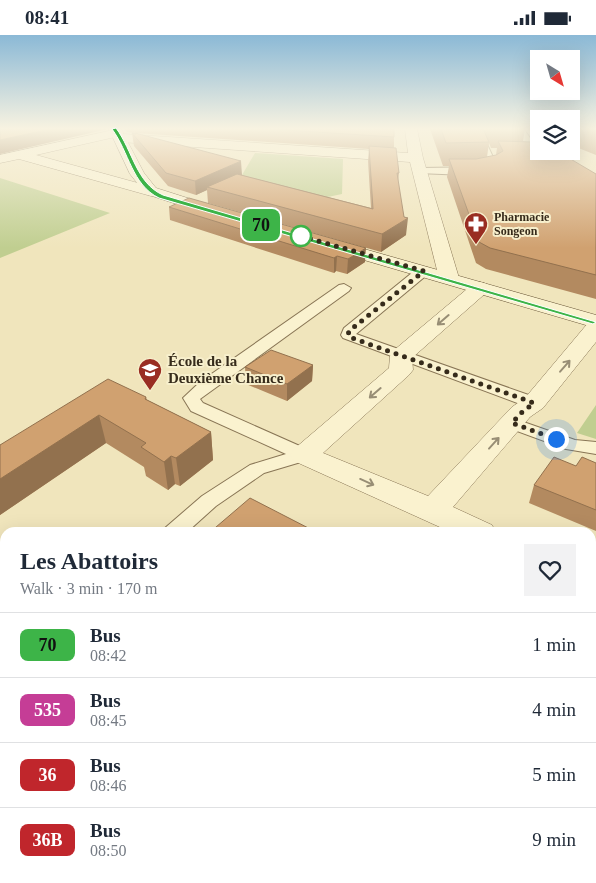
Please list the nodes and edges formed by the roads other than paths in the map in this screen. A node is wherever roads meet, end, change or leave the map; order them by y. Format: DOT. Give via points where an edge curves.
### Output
graph roads {
  1 [pos="69,169"];
  2 [pos="134,169"];
  3 [pos="420,169"];
  4 [pos="443,169"];
  5 [pos="492,169"];
  6 [pos="151,191"];
  7 [pos="234,217"];
  8 [pos="312,239"];
  9 [pos="424,271"];
  10 [pos="449,278"];
  11 [pos="344,288"];
  12 [pos="480,288"];
  13 [pos="596,322"];
  14 [pos="596,328"];
  15 [pos="401,356"];
  16 [pos="534,403"];
  17 [pos="512,423"];
  18 [pos="596,448"];
  19 [pos="304,455"];
  20 [pos="432,510"];
  21 [pos="179,527"];
  22 [pos="468,527"];
  1 -- 6 [label="street"];
  2 -- 6 [label="street"];
  3 -- 10 [label="street"];
  4 -- 5 [label="lane" via="466,172"];
  6 -- 7 [label="street"];
  8 -- 9 [label="street"];
  9 -- 10 [label="street"];
  9 -- 15 [label="lane" via="349,331 352,338"];
  10 -- 12 [label="street"];
  11 -- 19 [label="lane" via="191,398 197,407"];
  12 -- 13 [label="street"];
  12 -- 15 [label="street, one-way"];
  16 -- 14 [label="street, one-way"];
  15 -- 16 [label="lane"];
  15 -- 19 [label="street, one-way" via="401,370"];
  16 -- 17 [label="street"];
  17 -- 18 [label="lane" via="572,445"];
  20 -- 17 [label="street, one-way"];
  19 -- 20 [label="street, one-way"];
  19 -- 21 [label="lane" via="257,469 209,501"];
  20 -- 22 [label="street"];
}
